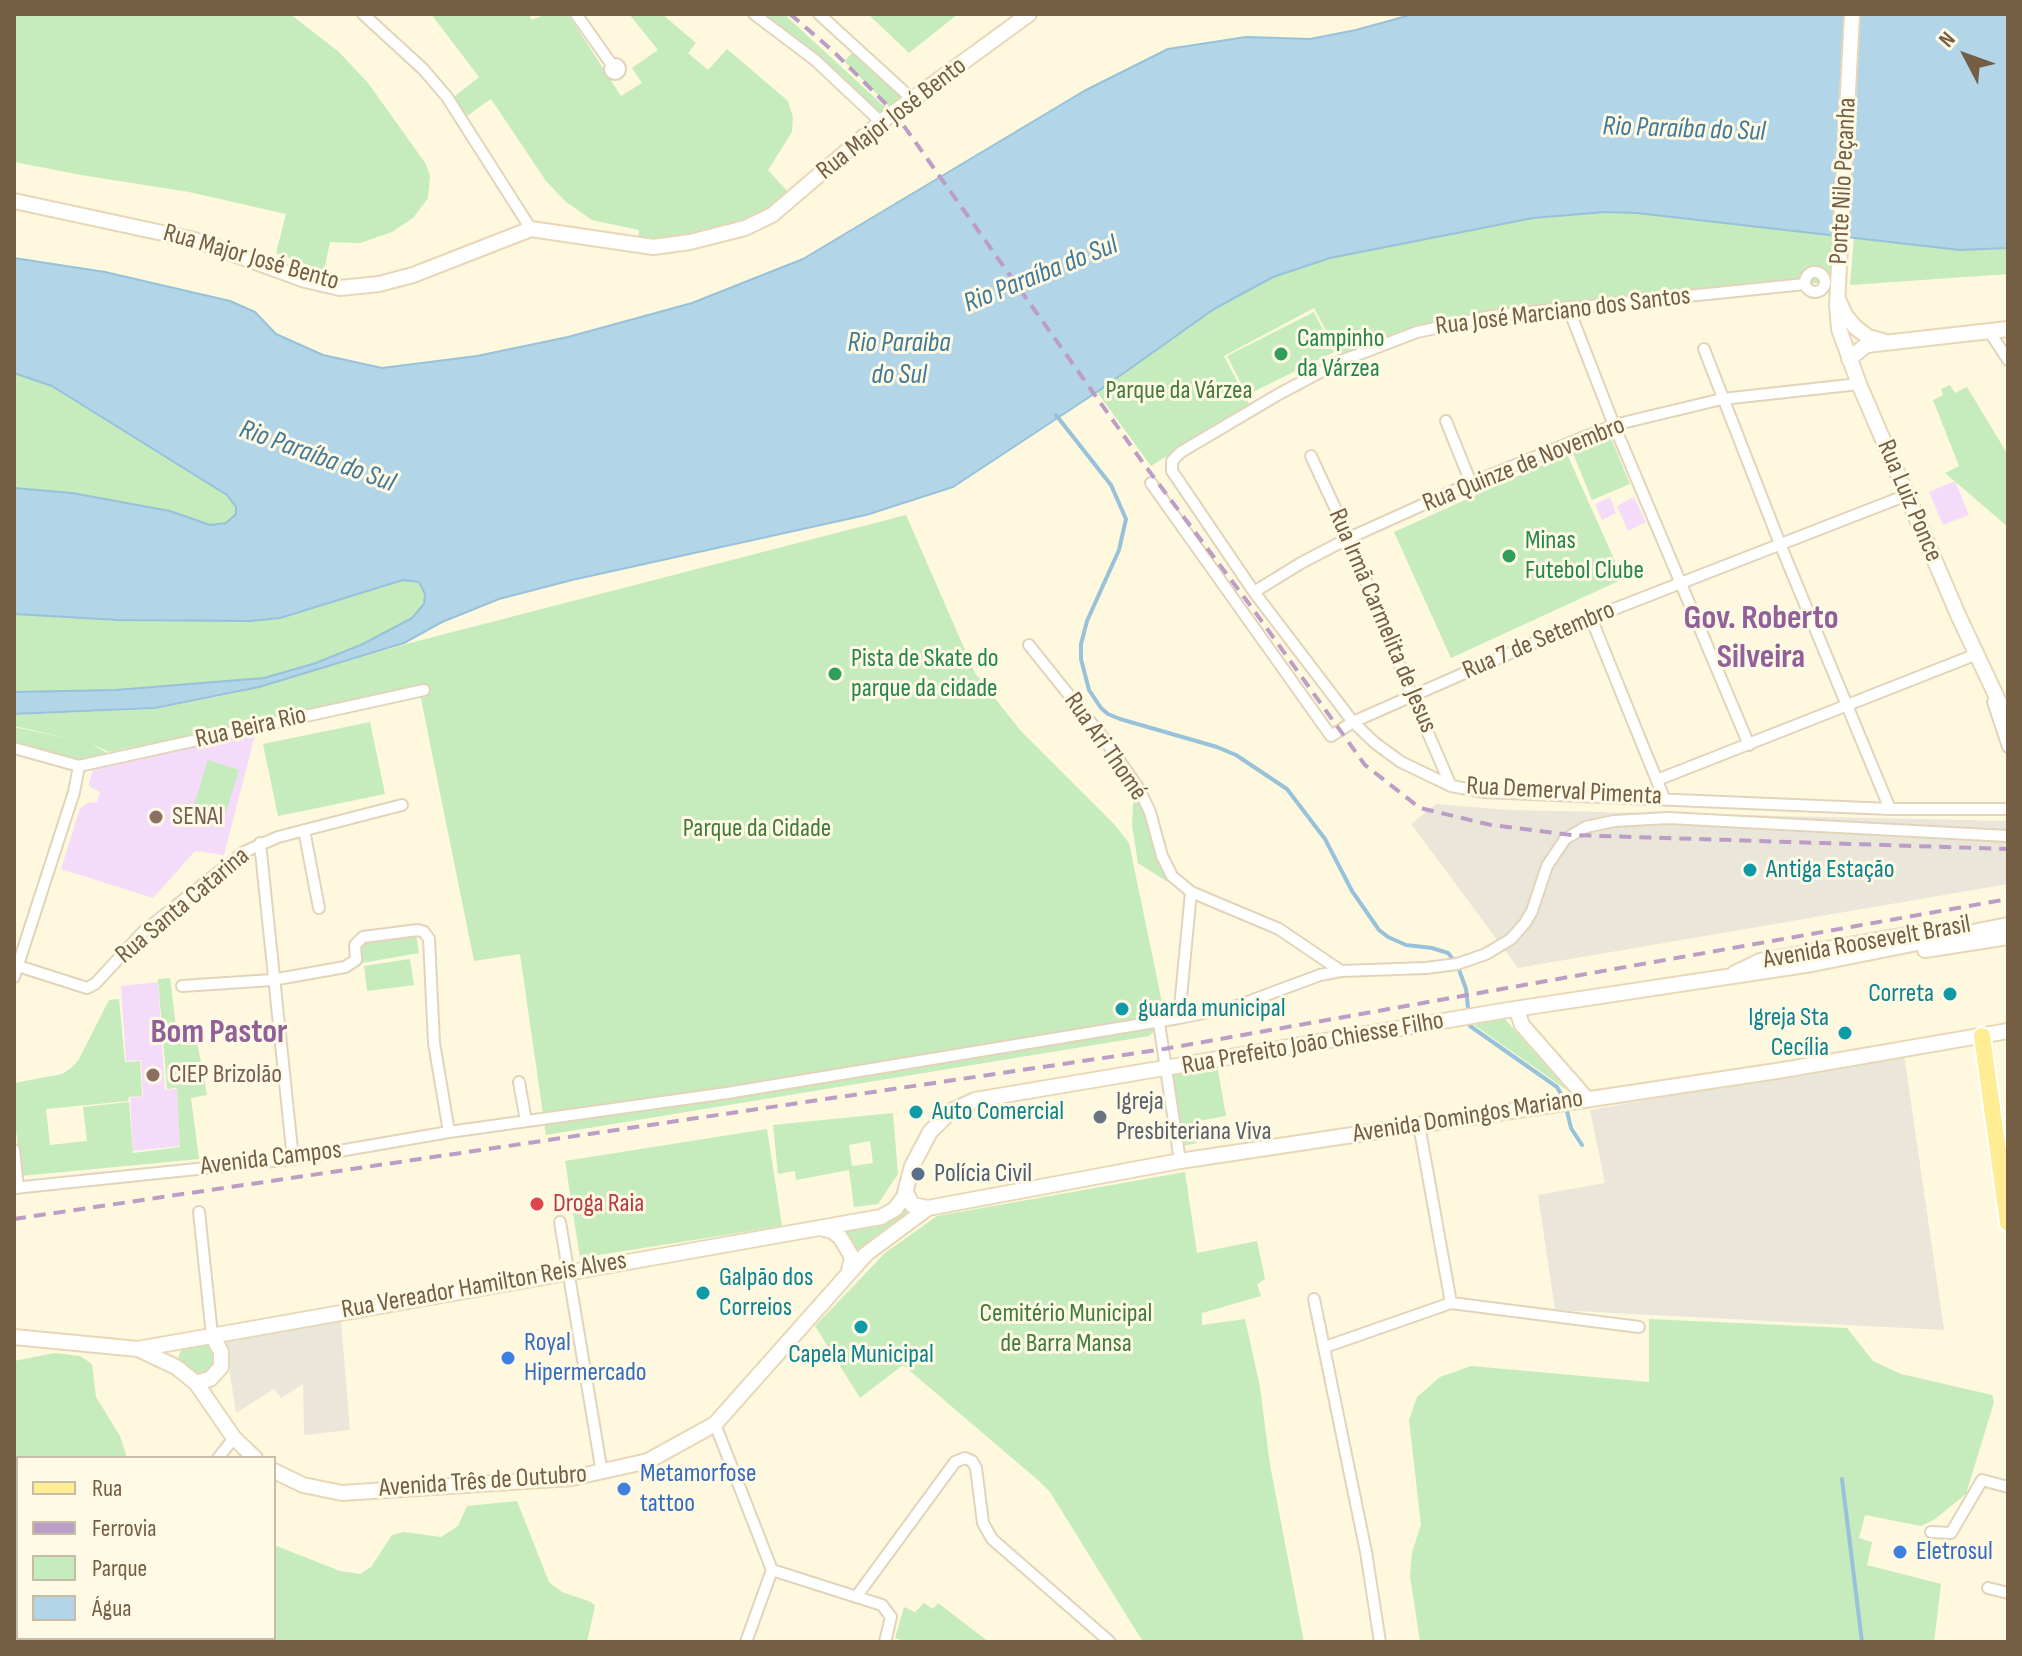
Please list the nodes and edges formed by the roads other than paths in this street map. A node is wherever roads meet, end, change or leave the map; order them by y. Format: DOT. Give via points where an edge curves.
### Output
graph roads {
  1 [pos="363,14"];
  2 [pos="576,14"];
  3 [pos="754,14"];
  4 [pos="819,14"];
  5 [pos="1029,14"];
  6 [pos="1852,14"];
  7 [pos="612,65"];
  8 [pos="912,99"];
  9 [pos="881,122"];
  10 [pos="14,201"];
  11 [pos="531,229"];
  12 [pos="1805,284"];
  13 [pos="1838,293"];
  14 [pos="1568,307"];
  15 [pos="2008,329"];
  16 [pos="1989,331"];
  17 [pos="1887,343"];
  18 [pos="1704,349"];
  19 [pos="1846,353"];
  20 [pos="2008,360"];
  21 [pos="1859,384"];
  22 [pos="1722,399"];
  23 [pos="1446,421"];
  24 [pos="1614,425"];
  25 [pos="1311,456"];
  26 [pos="1172,471"];
  27 [pos="1151,483"];
  28 [pos="1471,483"];
  29 [pos="1907,495"];
  30 [pos="1349,538"];
  31 [pos="1780,544"];
  32 [pos="1682,582"];
  33 [pos="1254,592"];
  34 [pos="1591,618"];
  35 [pos="1029,645"];
  36 [pos="1977,654"];
  37 [pos="424,690"];
  38 [pos="1412,696"];
  39 [pos="1848,707"];
  40 [pos="2008,721"];
  41 [pos="1353,722"];
  42 [pos="1749,745"];
  43 [pos="2008,747"];
  44 [pos="14,748"];
  45 [pos="79,766"];
  46 [pos="1657,780"];
  47 [pos="1451,786"];
  48 [pos="1664,798"];
  49 [pos="402,805"];
  50 [pos="1890,809"];
  51 [pos="2008,809"];
  52 [pos="304,830"];
  53 [pos="2008,836"];
  54 [pos="260,843"];
  55 [pos="1191,892"];
  56 [pos="319,908"];
  57 [pos="2008,917"];
  58 [pos="2008,925"];
  59 [pos="2008,937"];
  60 [pos="1812,964"];
  61 [pos="18,966"];
  62 [pos="1341,971"];
  63 [pos="14,977"];
  64 [pos="1730,978"];
  65 [pos="272,980"];
  66 [pos="182,986"];
  67 [pos="1517,1010"];
  68 [pos="1179,1018"];
  69 [pos="1159,1023"];
  70 [pos="2008,1031"];
  71 [pos="1982,1036"];
  72 [pos="1166,1070"];
  73 [pos="519,1082"];
  74 [pos="1582,1099"];
  75 [pos="526,1121"];
  76 [pos="1419,1125"];
  77 [pos="449,1132"];
  78 [pos="14,1150"];
  79 [pos="293,1159"];
  80 [pos="1180,1161"];
  81 [pos="16,1188"];
  82 [pos="906,1192"];
  83 [pos="928,1208"];
  84 [pos="199,1212"];
  85 [pos="560,1222"];
  86 [pos="2008,1223"];
  87 [pos="825,1227"];
  88 [pos="570,1271"];
  89 [pos="845,1278"];
  90 [pos="1314,1299"];
  91 [pos="1451,1303"];
  92 [pos="1639,1327"];
  93 [pos="212,1335"];
  94 [pos="14,1337"];
  95 [pos="184,1339"];
  96 [pos="1325,1347"];
  97 [pos="138,1349"];
  98 [pos="176,1367"];
  99 [pos="196,1383"];
  100 [pos="715,1424"];
  101 [pos="234,1438"];
  102 [pos="220,1456"];
  103 [pos="253,1456"];
  104 [pos="276,1472"];
  105 [pos="602,1473"];
  106 [pos="2008,1487"];
  107 [pos="1931,1532"];
  108 [pos="772,1570"];
  109 [pos="1988,1588"];
  110 [pos="2008,1593"];
  111 [pos="856,1597"];
  112 [pos="747,1642"];
  113 [pos="885,1642"];
  114 [pos="1110,1642"];
  115 [pos="1380,1642"];
  1 -- 11 [label="street" via="447,97"];
  2 -- 7 [label="street"];
  3 -- 9 [label="street" via="815,60"];
  4 -- 8 [label="street"];
  5 -- 8 [label="main road, Rua Major José Bento"];
  6 -- 13 [label="main road, Ponte Nilo Peçanha"];
  8 -- 9 [label="main road, Rua Major José Bento"];
  9 -- 11 [label="main road, Rua Major José Bento" via="772,215 722,235 653,247"];
  10 -- 11 [label="main road, Rua Major José Bento" via="195,240 340,288 413,275"];
  12 -- 14 [label="street, Rua José Marciano dos Santos"];
  13 -- 17 [label="main road" via="1852,324"];
  13 -- 19 [label="main road, Ponte Nilo Peçanha"];
  14 -- 24 [label="street"];
  14 -- 26 [label="street, Rua José Marciano dos Santos" via="1417,332 1355,355 1181,452 1172,461"];
  15 -- 16 [label="main road"];
  16 -- 17 [label="main road"];
  16 -- 20 [label="street"];
  17 -- 19 [label="main road"];
  18 -- 22 [label="street"];
  19 -- 21 [label="main road, Rua Luiz Ponce"];
  21 -- 22 [label="street, Rua Quinze de Novembro"];
  21 -- 29 [label="main road, Rua Luiz Ponce"];
  22 -- 24 [label="street, Rua Quinze de Novembro"];
  22 -- 31 [label="street"];
  23 -- 28 [label="street"];
  24 -- 28 [label="street, Rua Quinze de Novembro"];
  24 -- 32 [label="street"];
  25 -- 30 [label="street, Rua Irmã Carmelita de Jesus"];
  26 -- 33 [label="street, Rua Demerval Pimenta"];
  27 -- 41 [label="street, Rua 7 de Setembro" via="1331,736"];
  28 -- 30 [label="street, Rua Quinze de Novembro"];
  29 -- 31 [label="street, Rua 7 de Setembro"];
  29 -- 36 [label="main road, Rua Luiz Ponce"];
  30 -- 33 [label="street, Rua Quinze de Novembro"];
  30 -- 38 [label="street, Rua Irmã Carmelita de Jesus"];
  31 -- 32 [label="street, Rua 7 de Setembro"];
  31 -- 39 [label="street"];
  32 -- 34 [label="street, Rua 7 de Setembro"];
  32 -- 42 [label="street"];
  33 -- 41 [label="street, Rua Demerval Pimenta"];
  34 -- 38 [label="street, Rua 7 de Setembro"];
  34 -- 46 [label="street"];
  35 -- 55 [label="street, Rua Ari Thomé" via="1123,764 1150,812 1166,866"];
  36 -- 39 [label="street"];
  36 -- 40 [label="main road, Rua Luiz Ponce"];
  36 -- 43 [label="street, Rua Luiz Ponce"];
  37 -- 45 [label="street, Rua Beira Rio"];
  38 -- 41 [label="street, Rua 7 de Setembro"];
  38 -- 47 [label="street, Rua Irmã Carmelita de Jesus"];
  39 -- 42 [label="street"];
  39 -- 50 [label="street"];
  41 -- 47 [label="street, Rua Demerval Pimenta" via="1401,762"];
  42 -- 46 [label="street"];
  44 -- 45 [label="street"];
  45 -- 61 [label="street"];
  46 -- 48 [label="street"];
  47 -- 48 [label="street, Rua Demerval Pimenta" via="1484,792"];
  48 -- 50 [label="street, Rua Demerval Pimenta"];
  49 -- 52 [label="street, Rua Santa Catarina"];
  50 -- 51 [label="street, Rua Demerval Pimenta"];
  52 -- 54 [label="street, Rua Santa Catarina"];
  52 -- 56 [label="street"];
  53 -- 62 [label="street" via="1668,818 1614,821 1586,827 1560,845 1525,923 1497,948 1457,964"];
  54 -- 61 [label="street, Rua Santa Catarina" via="143,932 91,986 82,988"];
  54 -- 65 [label="street"];
  55 -- 62 [label="street" via="1279,929"];
  55 -- 68 [label="street"];
  57 -- 64 [label="main road, Avenida Roosevelt Brasil" via="1760,961"];
  58 -- 60 [label="main road, Rua Prefeito João Chiesse Filho"];
  59 -- 60 [label="main road, Rua Prefeito João Chiesse Filho"];
  60 -- 64 [label="main road, Rua Prefeito João Chiesse Filho"];
  61 -- 63 [label="street"];
  62 -- 68 [label="street" via="1234,1007"];
  64 -- 67 [label="main road, Rua Prefeito João Chiesse Filho"];
  65 -- 66 [label="street"];
  65 -- 77 [label="street" via="351,965 356,943 363,937 421,930 429,939 434,1043"];
  65 -- 79 [label="street"];
  67 -- 72 [label="main road, Rua Prefeito João Chiesse Filho"];
  67 -- 74 [label="main road" via="1522,1025"];
  68 -- 69 [label="street"];
  69 -- 72 [label="street"];
  69 -- 75 [label="street, Avenida Campos"];
  70 -- 71 [label="main road, Avenida Domingos Mariano"];
  71 -- 74 [label="main road, Avenida Domingos Mariano"];
  71 -- 86 [label="main road"];
  72 -- 80 [label="street"];
  72 -- 82 [label="main road, Rua Prefeito João Chiesse Filho" via="975,1100 959,1107 924,1140"];
  73 -- 75 [label="street"];
  74 -- 76 [label="main road, Avenida Domingos Mariano"];
  75 -- 77 [label="street, Avenida Campos"];
  76 -- 80 [label="main road, Avenida Domingos Mariano"];
  76 -- 91 [label="street"];
  77 -- 79 [label="street, Avenida Campos"];
  78 -- 81 [label="street"];
  79 -- 81 [label="street, Avenida Campos"];
  80 -- 83 [label="main road, Avenida Domingos Mariano"];
  82 -- 83 [label="main road" via="912,1205"];
  82 -- 87 [label="main road" via="886,1215"];
  83 -- 89 [label="main road, Avenida Três de Outubro" via="878,1244"];
  84 -- 93 [label="street"];
  85 -- 88 [label="street"];
  87 -- 88 [label="main road, Rua Vereador Hamilton Reis Alves"];
  87 -- 89 [label="main road" via="850,1252 852,1264"];
  88 -- 93 [label="main road, Rua Vereador Hamilton Reis Alves"];
  88 -- 105 [label="street"];
  89 -- 100 [label="main road, Avenida Três de Outubro"];
  90 -- 96 [label="street"];
  91 -- 92 [label="street"];
  91 -- 96 [label="street"];
  93 -- 95 [label="main road, Rua Vereador Hamilton Reis Alves"];
  93 -- 99 [label="main road" via="221,1352 221,1367 210,1379"];
  94 -- 97 [label="main road"];
  95 -- 97 [label="main road, Rua Vereador Hamilton Reis Alves"];
  95 -- 98 [label="main road" via="176,1350"];
  96 -- 115 [label="street"];
  97 -- 98 [label="main road"];
  98 -- 99 [label="main road"];
  99 -- 101 [label="main road"];
  100 -- 105 [label="main road, Avenida Três de Outubro" via="648,1461"];
  100 -- 108 [label="street"];
  101 -- 102 [label="street"];
  101 -- 103 [label="main road"];
  104 -- 105 [label="main road, Avenida Três de Outubro" via="303,1485 342,1493"];
  106 -- 107 [label="street" via="1982,1480 1951,1533"];
  108 -- 111 [label="street"];
  108 -- 112 [label="street"];
  109 -- 110 [label="street"];
  111 -- 113 [label="street" via="887,1609"];
  111 -- 114 [label="street" via="955,1462 965,1458 976,1468 983,1523 992,1539"];
}
